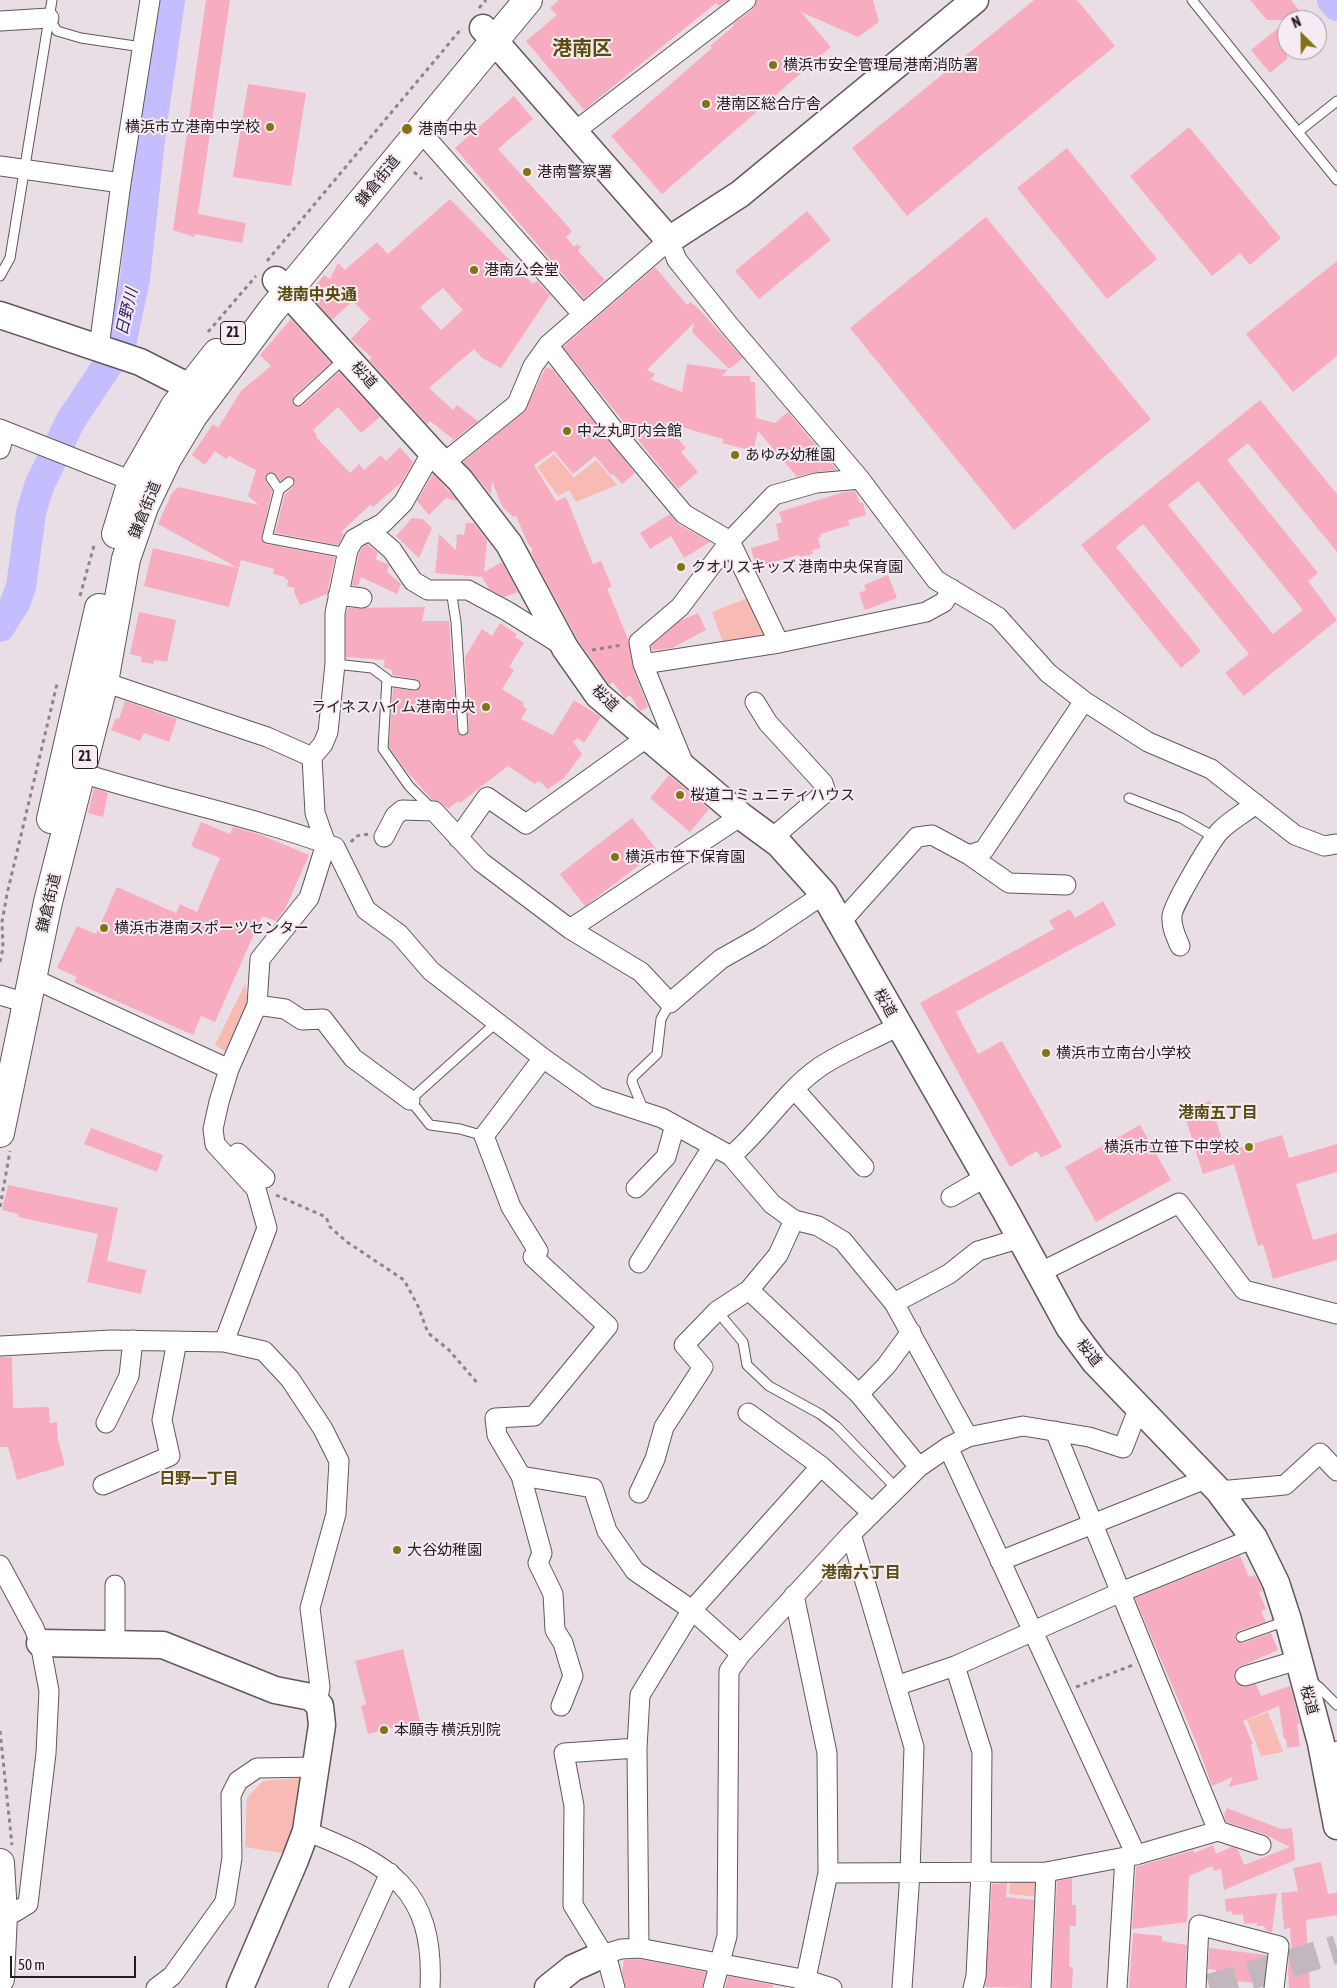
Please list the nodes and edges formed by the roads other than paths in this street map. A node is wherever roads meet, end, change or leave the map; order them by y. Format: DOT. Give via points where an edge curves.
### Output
graph roads {
  1 [pos="150,0"];
  2 [pos="506,0"];
  3 [pos="528,0"];
  4 [pos="746,0"];
  5 [pos="975,0"];
  6 [pos="1192,0"];
  7 [pos="50,9"];
  8 [pos="0,22"];
  9 [pos="489,35"];
  10 [pos="142,47"];
  11 [pos="1337,101"];
  12 [pos="420,131"];
  13 [pos="574,132"];
  14 [pos="1298,132"];
  15 [pos="0,166"];
  16 [pos="24,170"];
  17 [pos="1337,180"];
  18 [pos="121,183"];
  19 [pos="669,240"];
  20 [pos="0,276"];
  21 [pos="282,285"];
  22 [pos="583,314"];
  23 [pos="0,315"];
  24 [pos="548,345"];
  25 [pos="101,348"];
  26 [pos="347,356"];
  27 [pos="199,391"];
  28 [pos="298,401"];
  29 [pos="2,436"];
  30 [pos="438,458"];
  31 [pos="271,478"];
  32 [pos="860,479"];
  33 [pos="132,480"];
  34 [pos="289,482"];
  35 [pos="279,490"];
  36 [pos="368,530"];
  37 [pos="730,542"];
  38 [pos="347,552"];
  39 [pos="952,589"];
  40 [pos="451,590"];
  41 [pos="338,594"];
  42 [pos="362,598"];
  43 [pos="779,643"];
  44 [pos="570,657"];
  45 [pos="335,664"];
  46 [pos="643,664"];
  47 [pos="387,681"];
  48 [pos="104,682"];
  49 [pos="415,685"];
  50 [pos="1084,701"];
  51 [pos="756,702"];
  52 [pos="463,730"];
  53 [pos="649,736"];
  54 [pos="312,757"];
  55 [pos="686,768"];
  56 [pos="82,773"];
  57 [pos="1129,798"];
  58 [pos="1256,804"];
  59 [pos="434,811"];
  60 [pos="741,816"];
  61 [pos="378,835"];
  62 [pos="1214,837"];
  63 [pos="458,838"];
  64 [pos="771,838"];
  65 [pos="326,844"];
  66 [pos="1337,844"];
  67 [pos="969,855"];
  68 [pos="1066,885"];
  69 [pos="824,894"];
  70 [pos="840,923"];
  71 [pos="570,929"];
  72 [pos="1180,946"];
  73 [pos="32,978"];
  74 [pos="6,997"];
  75 [pos="670,1003"];
  76 [pos="257,1005"];
  77 [pos="497,1022"];
  78 [pos="898,1026"];
  79 [pos="0,1053"];
  80 [pos="543,1058"];
  81 [pos="229,1069"];
  82 [pos="795,1090"];
  83 [pos="410,1100"];
  84 [pos="645,1113"];
  85 [pos="676,1125"];
  86 [pos="214,1129"];
  87 [pos="484,1136"];
  88 [pos="6,1140"];
  89 [pos="713,1146"];
  90 [pos="731,1156"];
  91 [pos="864,1167"];
  92 [pos="986,1177"];
  93 [pos="264,1178"];
  94 [pos="636,1188"];
  95 [pos="951,1197"];
  96 [pos="794,1220"];
  97 [pos="1020,1238"];
  98 [pos="639,1262"];
  99 [pos="1039,1273"];
  100 [pos="749,1290"];
  101 [pos="894,1303"];
  102 [pos="717,1312"];
  103 [pos="1337,1314"];
  104 [pos="911,1332"];
  105 [pos="133,1340"];
  106 [pos="177,1341"];
  107 [pos="224,1342"];
  108 [pos="0,1346"];
  109 [pos="859,1394"];
  110 [pos="1139,1407"];
  111 [pos="748,1413"];
  112 [pos="106,1423"];
  113 [pos="1055,1431"];
  114 [pos="968,1437"];
  115 [pos="948,1447"];
  116 [pos="821,1466"];
  117 [pos="919,1467"];
  118 [pos="1337,1471"];
  119 [pos="521,1476"];
  120 [pos="1214,1484"];
  121 [pos="103,1485"];
  122 [pos="897,1489"];
  123 [pos="639,1493"];
  124 [pos="872,1513"];
  125 [pos="1093,1524"];
  126 [pos="851,1534"];
  127 [pos="1254,1538"];
  128 [pos="1000,1561"];
  129 [pos="0,1565"];
  130 [pos="115,1585"];
  131 [pos="1121,1592"];
  132 [pos="794,1595"];
  133 [pos="692,1610"];
  134 [pos="1288,1620"];
  135 [pos="1033,1631"];
  136 [pos="1241,1637"];
  137 [pos="40,1643"];
  138 [pos="115,1644"];
  139 [pos="741,1654"];
  140 [pos="955,1666"];
  141 [pos="1300,1668"];
  142 [pos="1245,1676"];
  143 [pos="896,1686"];
  144 [pos="317,1703"];
  145 [pos="1337,1705"];
  146 [pos="561,1706"];
  147 [pos="1337,1746"];
  148 [pos="638,1748"];
  149 [pos="316,1767"];
  150 [pos="1330,1785"];
  151 [pos="1337,1826"];
  152 [pos="306,1831"];
  153 [pos="1218,1831"];
  154 [pos="1261,1845"];
  155 [pos="1130,1856"];
  156 [pos="0,1863"];
  157 [pos="1046,1872"];
  158 [pos="390,1873"];
  159 [pos="828,1873"];
  160 [pos="910,1873"];
  161 [pos="981,1873"];
  162 [pos="2,1914"];
  163 [pos="639,1948"];
  164 [pos="602,1955"];
  165 [pos="720,1963"];
  166 [pos="0,1979"];
  167 [pos="805,1984"];
  168 [pos="156,1988"];
  169 [pos="240,1988"];
  170 [pos="338,1988"];
  171 [pos="430,1988"];
  172 [pos="548,1988"];
  173 [pos="615,1988"];
  174 [pos="713,1988"];
  175 [pos="832,1988"];
  176 [pos="902,1988"];
  177 [pos="973,1988"];
  178 [pos="1041,1988"];
  179 [pos="1117,1988"];
  180 [pos="1196,1988"];
  181 [pos="1274,1988"];
  1 -- 10 [label="street"];
  2 -- 9 [label="main road, 鎌倉街道 / 21"];
  3 -- 9 [label="main road, 鎌倉街道 / 21"];
  4 -- 13 [label="street"];
  5 -- 19 [label="street" via="740,194"];
  6 -- 14 [label="lane"];
  7 -- 8 [label="street"];
  7 -- 10 [label="lane" via="57,31"];
  7 -- 16 [label="lane"];
  9 -- 12 [label="main road, 鎌倉街道 / 21"];
  9 -- 13 [label="street"];
  9 -- 21 [label="main road, 鎌倉街道 / 21"];
  10 -- 18 [label="street"];
  11 -- 14 [label="lane"];
  12 -- 21 [label="main road, 鎌倉街道 / 21"];
  12 -- 22 [label="street"];
  13 -- 19 [label="street"];
  14 -- 17 [label="lane"];
  15 -- 16 [label="street"];
  16 -- 18 [label="street"];
  16 -- 20 [label="lane" via="10,258"];
  18 -- 25 [label="street"];
  19 -- 22 [label="street"];
  19 -- 32 [label="street" via="678,260 729,325"];
  21 -- 26 [label="street, 桜道"];
  21 -- 27 [label="main road, 鎌倉街道 / 21"];
  22 -- 24 [label="street"];
  23 -- 25 [label="street"];
  24 -- 30 [label="street" via="533,366 517,404"];
  24 -- 37 [label="street" via="684,514"];
  25 -- 27 [label="street" via="131,358"];
  26 -- 28 [label="lane"];
  26 -- 30 [label="street, 桜道"];
  27 -- 33 [label="main road, 鎌倉街道 / 21" via="174,406"];
  27 -- 48 [label="main road, 鎌倉街道 / 21" via="193,416 167,459 144,507 126,559"];
  29 -- 33 [label="street" via="40,445"];
  30 -- 36 [label="street" via="403,503 383,523"];
  30 -- 44 [label="street, 桜道" via="460,480 509,544"];
  31 -- 35 [label="lane"];
  32 -- 37 [label="street" via="816,483 774,495"];
  32 -- 39 [label="street" via="936,580"];
  33 -- 74 [label="main road, 鎌倉街道 / 21" via="116,533 35,889"];
  34 -- 35 [label="lane"];
  35 -- 38 [label="lane" via="267,538"];
  36 -- 38 [label="street" via="354,539"];
  36 -- 40 [label="street" via="392,550 413,581 428,590"];
  37 -- 43 [label="street"];
  37 -- 46 [label="street" via="680,607 639,642"];
  38 -- 41 [label="street"];
  39 -- 43 [label="street" via="944,602 926,612"];
  39 -- 50 [label="street" via="998,617 1048,673"];
  40 -- 44 [label="street" via="468,590 507,611"];
  40 -- 52 [label="lane"];
  41 -- 42 [label="street"];
  41 -- 45 [label="street"];
  43 -- 46 [label="street"];
  44 -- 53 [label="street, 桜道" via="598,695"];
  45 -- 47 [label="lane" via="372,668"];
  45 -- 54 [label="street" via="328,732"];
  46 -- 55 [label="street"];
  47 -- 49 [label="lane"];
  47 -- 59 [label="lane" via="383,749 409,786"];
  48 -- 54 [label="street" via="267,737"];
  48 -- 56 [label="main road, 鎌倉街道 / 21"];
  50 -- 58 [label="street" via="1148,742 1211,768"];
  50 -- 67 [label="street" via="984,850"];
  51 -- 64 [label="street" via="768,723 823,783 826,792"];
  53 -- 55 [label="street, 桜道"];
  53 -- 63 [label="street" via="526,824 487,797"];
  54 -- 65 [label="street" via="315,813"];
  55 -- 60 [label="street, 桜道"];
  56 -- 65 [label="street" via="190,805 244,817"];
  56 -- 73 [label="main road, 鎌倉街道 / 21"];
  57 -- 62 [label="lane" via="1181,818"];
  58 -- 62 [label="street"];
  58 -- 66 [label="street" via="1296,835 1324,846"];
  59 -- 61 [label="street" via="402,810"];
  59 -- 63 [label="street"];
  60 -- 64 [label="street, 桜道"];
  60 -- 71 [label="street"];
  62 -- 72 [label="street" via="1174,908 1174,933"];
  63 -- 71 [label="street" via="481,862"];
  64 -- 69 [label="street, 桜道"];
  65 -- 76 [label="street" via="309,898 260,959"];
  65 -- 77 [label="street" via="335,847 366,910 399,934 431,971"];
  67 -- 68 [label="street" via="1009,883"];
  67 -- 70 [label="street" via="932,835 917,837"];
  69 -- 70 [label="street, 桜道"];
  69 -- 75 [label="street" via="721,960"];
  70 -- 78 [label="street, 桜道"];
  71 -- 75 [label="street" via="641,972"];
  73 -- 81 [label="street"];
  73 -- 88 [label="main road, 鎌倉街道 / 21"];
  74 -- 79 [label="main road, 鎌倉街道 / 21"];
  75 -- 84 [label="lane" via="661,1019 657,1054 633,1077 632,1082"];
  76 -- 81 [label="street"];
  76 -- 83 [label="street" via="285,1009 302,1020 323,1019 353,1058"];
  77 -- 80 [label="street"];
  77 -- 83 [label="lane"];
  78 -- 82 [label="street" via="817,1069"];
  78 -- 92 [label="street, 桜道"];
  80 -- 84 [label="street" via="598,1097"];
  80 -- 87 [label="street"];
  81 -- 86 [label="street"];
  82 -- 90 [label="street"];
  82 -- 91 [label="street"];
  83 -- 87 [label="lane" via="430,1125"];
  84 -- 85 [label="street"];
  85 -- 89 [label="street"];
  85 -- 94 [label="street" via="666,1156"];
  86 -- 93 [label="street"];
  86 -- 107 [label="street" via="215,1144 256,1189 267,1228"];
  87 -- 119 [label="street" via="511,1207 538,1251 533,1256 608,1326 534,1416 495,1418 497,1435"];
  89 -- 90 [label="street"];
  89 -- 98 [label="street"];
  90 -- 96 [label="street" via="772,1204"];
  92 -- 95 [label="street"];
  92 -- 97 [label="street, 桜道"];
  96 -- 100 [label="street" via="778,1255"];
  96 -- 101 [label="street" via="818,1226 843,1241"];
  97 -- 99 [label="street, 桜道"];
  97 -- 101 [label="street" via="978,1251 949,1274"];
  99 -- 103 [label="street" via="1179,1203 1244,1290"];
  99 -- 110 [label="street, 桜道" via="1069,1327 1095,1362"];
  100 -- 102 [label="street"];
  100 -- 109 [label="street"];
  101 -- 104 [label="street"];
  102 -- 122 [label="lane" via="743,1342 747,1365 769,1386 836,1426"];
  102 -- 123 [label="street" via="684,1345 703,1367 664,1427 655,1459"];
  104 -- 109 [label="street" via="886,1366"];
  104 -- 114 [label="street"];
  105 -- 106 [label="street"];
  105 -- 108 [label="street"];
  105 -- 112 [label="street" via="129,1376"];
  106 -- 107 [label="street"];
  106 -- 121 [label="street" via="162,1420 170,1456"];
  107 -- 144 [label="street" via="264,1351 290,1378 339,1461 336,1514 310,1608 320,1687"];
  109 -- 117 [label="street"];
  110 -- 113 [label="street" via="1123,1448"];
  110 -- 120 [label="street, 桜道"];
  111 -- 116 [label="street"];
  113 -- 114 [label="street" via="1024,1426"];
  113 -- 125 [label="street"];
  114 -- 115 [label="street"];
  115 -- 117 [label="street"];
  115 -- 128 [label="street"];
  116 -- 124 [label="street"];
  116 -- 133 [label="street"];
  117 -- 122 [label="street"];
  118 -- 120 [label="street" via="1320,1453 1285,1485"];
  119 -- 133 [label="street" via="593,1488 607,1531 635,1571"];
  119 -- 146 [label="street" via="542,1553 538,1563 553,1594 556,1630 573,1676"];
  120 -- 125 [label="street"];
  120 -- 127 [label="street, 桜道"];
  122 -- 124 [label="street"];
  124 -- 126 [label="street"];
  125 -- 128 [label="street"];
  125 -- 131 [label="street"];
  126 -- 132 [label="street"];
  126 -- 143 [label="street"];
  127 -- 131 [label="street"];
  127 -- 134 [label="street, 桜道" via="1276,1583"];
  128 -- 135 [label="street"];
  129 -- 137 [label="street"];
  130 -- 138 [label="street"];
  131 -- 135 [label="street"];
  131 -- 153 [label="street"];
  132 -- 139 [label="street"];
  132 -- 159 [label="street" via="827,1753"];
  133 -- 139 [label="street"];
  133 -- 148 [label="street" via="640,1695"];
  134 -- 136 [label="lane"];
  134 -- 141 [label="street, 桜道"];
  135 -- 140 [label="street"];
  135 -- 155 [label="street"];
  137 -- 138 [label="street"];
  137 -- 162 [label="street" via="49,1691 46,1752 28,1904 16,1912"];
  138 -- 144 [label="street" via="163,1645 274,1690 312,1697"];
  139 -- 165 [label="street" via="730,1671 727,1936"];
  140 -- 143 [label="street"];
  140 -- 161 [label="street" via="982,1752"];
  141 -- 142 [label="street"];
  141 -- 145 [label="lane"];
  141 -- 150 [label="street, 桜道"];
  143 -- 160 [label="street" via="914,1747"];
  144 -- 149 [label="street" via="322,1712 322,1725"];
  147 -- 150 [label="lane"];
  148 -- 163 [label="street"];
  148 -- 164 [label="street" via="564,1753 574,1806 573,1905"];
  149 -- 152 [label="street"];
  149 -- 168 [label="street" via="257,1768 238,1781 231,1795 232,1858 225,1902 172,1976"];
  150 -- 151 [label="street, 桜道"];
  152 -- 158 [label="street" via="349,1848"];
  152 -- 169 [label="street"];
  153 -- 154 [label="street"];
  153 -- 155 [label="street"];
  155 -- 157 [label="street"];
  155 -- 179 [label="street"];
  156 -- 162 [label="main road"];
  157 -- 161 [label="street"];
  157 -- 178 [label="street"];
  158 -- 170 [label="street"];
  158 -- 171 [label="street" via="402,1883 423,1920 431,1966"];
  159 -- 160 [label="street"];
  159 -- 167 [label="street"];
  160 -- 161 [label="street"];
  160 -- 176 [label="street"];
  161 -- 177 [label="street"];
  162 -- 166 [label="main road"];
  163 -- 164 [label="street" via="620,1949"];
  163 -- 165 [label="street"];
  164 -- 172 [label="street" via="573,1968"];
  164 -- 173 [label="street" via="608,1962"];
  165 -- 167 [label="street"];
  165 -- 174 [label="street"];
  167 -- 175 [label="street"];
  180 -- 181 [label="street" via="1200,1925 1279,1946"];
}
